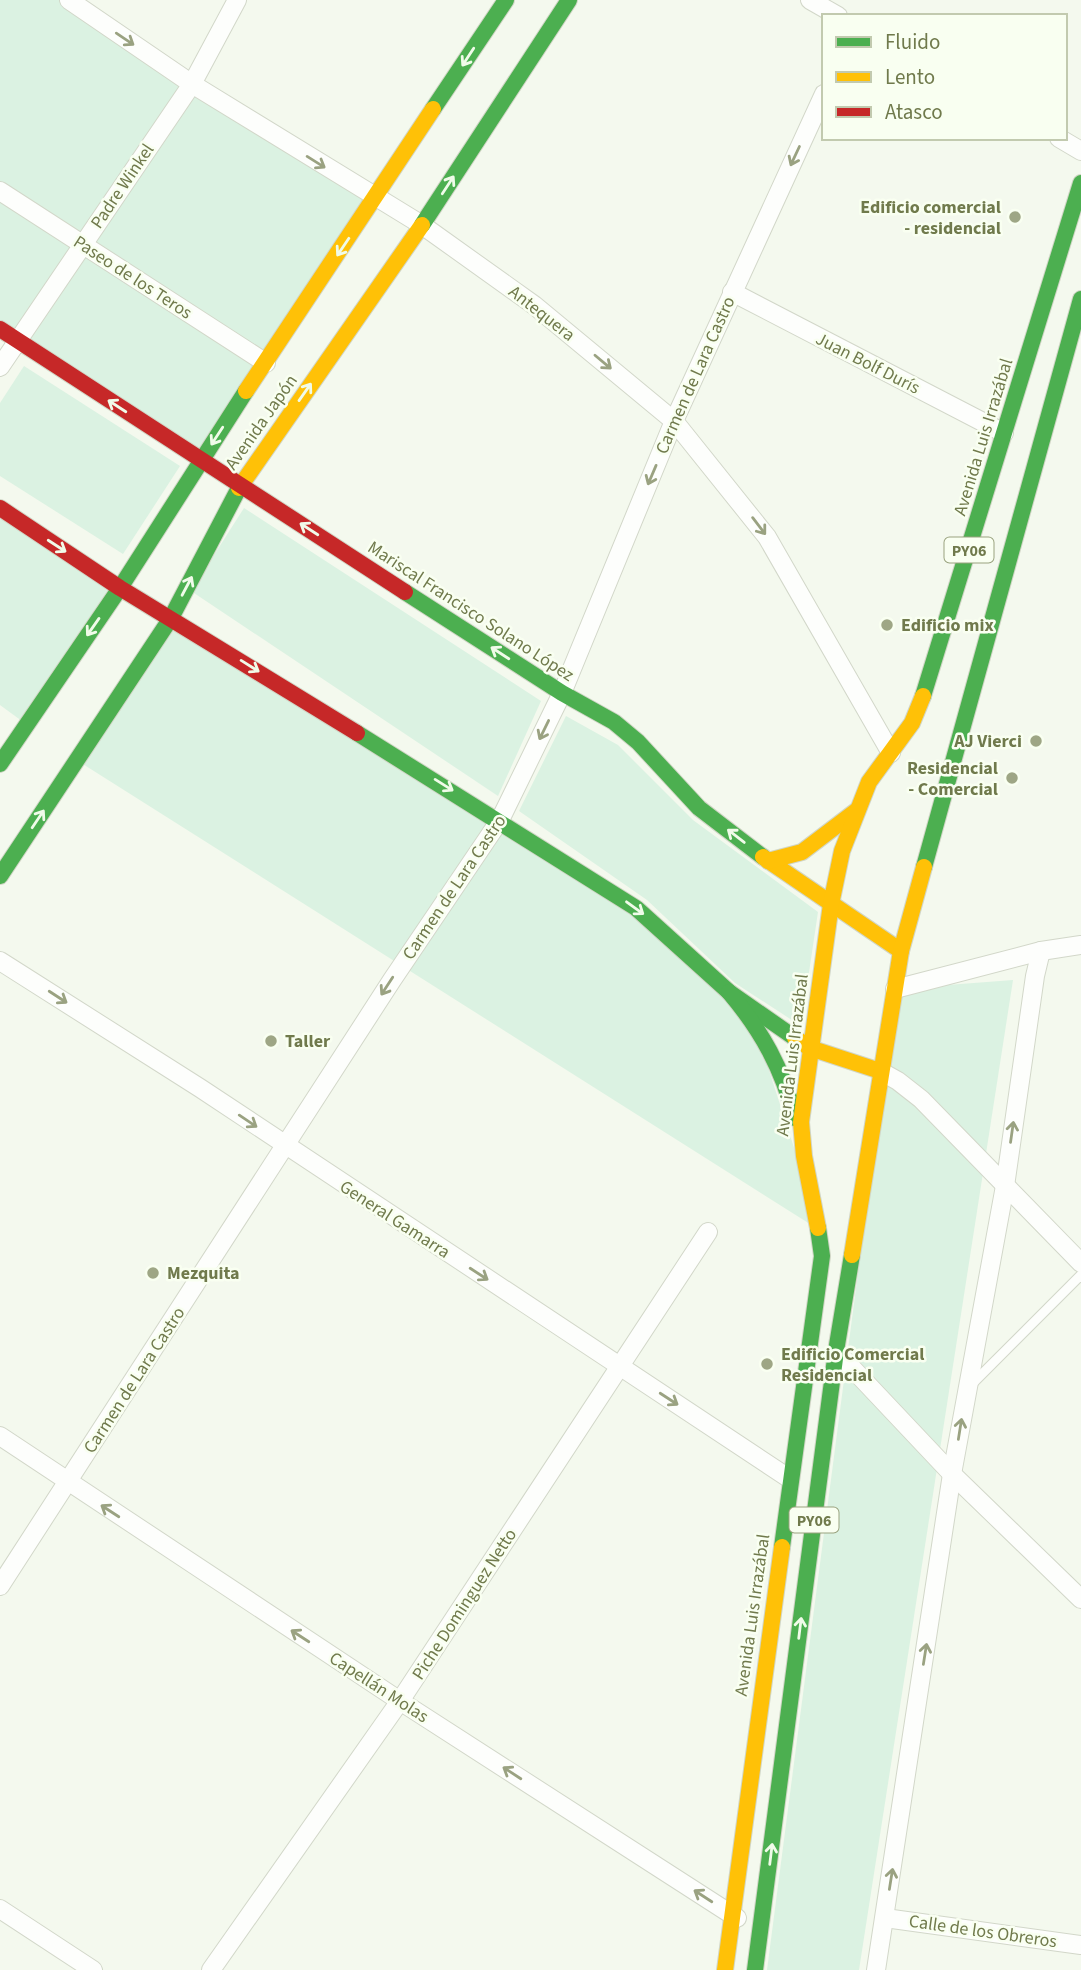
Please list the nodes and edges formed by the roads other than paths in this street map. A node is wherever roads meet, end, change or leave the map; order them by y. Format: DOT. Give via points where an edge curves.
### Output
graph roads {
  1 [pos="69,0"];
  2 [pos="237,0"];
  3 [pos="506,0"];
  4 [pos="569,0"];
  5 [pos="810,0"];
  6 [pos="834,14"];
  7 [pos="192,84"];
  8 [pos="822,98"];
  9 [pos="1063,140"];
  10 [pos="1081,150"];
  11 [pos="0,191"];
  12 [pos="1080,193"];
  13 [pos="376,199"];
  14 [pos="422,225"];
  15 [pos="82,244"];
  16 [pos="732,292"];
  17 [pos="1081,299"];
  18 [pos="0,329"];
  19 [pos="18,341"];
  20 [pos="266,363"];
  21 [pos="0,367"];
  22 [pos="674,421"];
  23 [pos="1004,433"];
  24 [pos="200,461"];
  25 [pos="240,485"];
  26 [pos="0,508"];
  27 [pos="120,588"];
  28 [pos="171,618"];
  29 [pos="562,693"];
  30 [pos="891,753"];
  31 [pos="0,764"];
  32 [pos="856,811"];
  33 [pos="500,820"];
  34 [pos="768,861"];
  35 [pos="0,876"];
  36 [pos="831,904"];
  37 [pos="1081,945"];
  38 [pos="901,951"];
  39 [pos="1041,951"];
  40 [pos="0,961"];
  41 [pos="895,989"];
  42 [pos="729,992"];
  43 [pos="810,1048"];
  44 [pos="880,1071"];
  45 [pos="284,1146"];
  46 [pos="801,1152"];
  47 [pos="1004,1185"];
  48 [pos="708,1231"];
  49 [pos="1081,1263"];
  50 [pos="1081,1275"];
  51 [pos="836,1351"];
  52 [pos="618,1366"];
  53 [pos="966,1391"];
  54 [pos="0,1436"];
  55 [pos="952,1474"];
  56 [pos="790,1479"];
  57 [pos="68,1483"];
  58 [pos="0,1586"];
  59 [pos="1081,1599"];
  60 [pos="400,1701"];
  61 [pos="0,1909"];
  62 [pos="732,1915"];
  63 [pos="885,1917"];
  64 [pos="761,1932"];
  65 [pos="1081,1945"];
  66 [pos="93,1970"];
  67 [pos="211,1970"];
  68 [pos="725,1970"];
  69 [pos="755,1970"];
  70 [pos="876,1970"];
  1 -- 7 [label="street, Antequera, one-way"];
  2 -- 7 [label="street, Padre Winkel"];
  3 -- 13 [label="main road, Avenida Japón, one-way"];
  14 -- 4 [label="main road, Avenida Japón, one-way"];
  5 -- 6 [label="street"];
  7 -- 13 [label="street, Antequera, one-way"];
  7 -- 15 [label="street, Padre Winkel"];
  8 -- 16 [label="street, Carmen de Lara Castro, one-way"];
  9 -- 10 [label="street"];
  11 -- 15 [label="street, Paseo de los Teros"];
  12 -- 23 [label="main road, Avenida Luis Irrazábal / PY06"];
  13 -- 14 [label="street, Antequera"];
  13 -- 20 [label="main road, Avenida Japón, one-way"];
  14 -- 22 [label="street, Antequera, one-way" via="534,305"];
  25 -- 14 [label="main road, Avenida Japón, one-way"];
  15 -- 19 [label="street, Padre Winkel"];
  15 -- 20 [label="street, Paseo de los Teros"];
  16 -- 22 [label="street, Carmen de Lara Castro"];
  16 -- 23 [label="street, Juan Bolf Durís"];
  17 -- 38 [label="main road, PY06"];
  18 -- 19 [label="main road, Mariscal Francisco Solano López"];
  19 -- 21 [label="street, Padre Winkel"];
  24 -- 19 [label="main road, Mariscal Francisco Solano López, one-way"];
  20 -- 24 [label="main road, Avenida Japón, one-way"];
  22 -- 29 [label="street, Carmen de Lara Castro, one-way"];
  22 -- 30 [label="street, Antequera, one-way" via="767,537"];
  23 -- 30 [label="main road, Avenida Luis Irrazábal / PY06" via="927,688 912,723"];
  24 -- 25 [label="main road, Mariscal Francisco Solano López"];
  24 -- 27 [label="main road, Avenida Japón"];
  28 -- 25 [label="main road, Avenida Japón, one-way"];
  29 -- 25 [label="main road, Mariscal Francisco Solano López, one-way"];
  26 -- 27 [label="main road, one-way"];
  27 -- 28 [label="main road"];
  27 -- 31 [label="main road, Avenida Japón, one-way"];
  28 -- 33 [label="main road, one-way"];
  35 -- 28 [label="main road, Avenida Japón, one-way"];
  29 -- 33 [label="street, Carmen de Lara Castro, one-way"];
  34 -- 29 [label="main road, Mariscal Francisco Solano López, one-way" via="699,808 622,729"];
  30 -- 32 [label="main road, Avenida Luis Irrazábal / PY06" via="869,782"];
  32 -- 34 [label="main road" via="802,852"];
  32 -- 36 [label="main road, Avenida Luis Irrazábal / PY06"];
  33 -- 42 [label="main road, one-way" via="636,908"];
  33 -- 45 [label="street, Carmen de Lara Castro, one-way"];
  34 -- 36 [label="main road, Mariscal Francisco Solano López"];
  36 -- 38 [label="main road, Mariscal Francisco Solano López"];
  36 -- 43 [label="main road, Avenida Luis Irrazábal / PY06"];
  37 -- 39 [label="street"];
  38 -- 41 [label="main road, PY06"];
  39 -- 41 [label="street"];
  47 -- 39 [label="street, one-way"];
  40 -- 45 [label="street, General Gamarra, one-way"];
  41 -- 44 [label="main road, PY06"];
  42 -- 43 [label="main road"];
  42 -- 46 [label="main road" via="771,1048 785,1080"];
  43 -- 44 [label="main road"];
  43 -- 46 [label="main road, Avenida Luis Irrazábal / PY06"];
  44 -- 47 [label="street" via="911,1089"];
  44 -- 51 [label="main road, PY06"];
  45 -- 52 [label="street, General Gamarra, one-way"];
  45 -- 57 [label="street, Carmen de Lara Castro"];
  46 -- 56 [label="main road, Avenida Luis Irrazábal / PY06" via="816,1208 822,1256"];
  47 -- 49 [label="street"];
  47 -- 53 [label="street"];
  48 -- 52 [label="street, Piche Dominguez Netto"];
  50 -- 53 [label="lane"];
  51 -- 55 [label="street"];
  64 -- 51 [label="main road, PY06, one-way"];
  52 -- 56 [label="street, General Gamarra, one-way"];
  52 -- 60 [label="street, Piche Dominguez Netto"];
  55 -- 53 [label="street, one-way"];
  54 -- 57 [label="street, Capellán Molas"];
  55 -- 59 [label="street"];
  63 -- 55 [label="street, one-way"];
  56 -- 62 [label="main road, Avenida Luis Irrazábal / PY06"];
  57 -- 58 [label="street, Carmen de Lara Castro"];
  60 -- 57 [label="street, Capellán Molas, one-way"];
  62 -- 60 [label="street, Capellán Molas, one-way"];
  60 -- 67 [label="street, Piche Dominguez Netto"];
  61 -- 66 [label="street"];
  62 -- 64 [label="street, Capellán Molas"];
  62 -- 68 [label="main road, Avenida Luis Irrazábal / PY06"];
  63 -- 65 [label="street, Calle de los Obreros"];
  63 -- 70 [label="street"];
  64 -- 69 [label="main road, PY06"];
}
